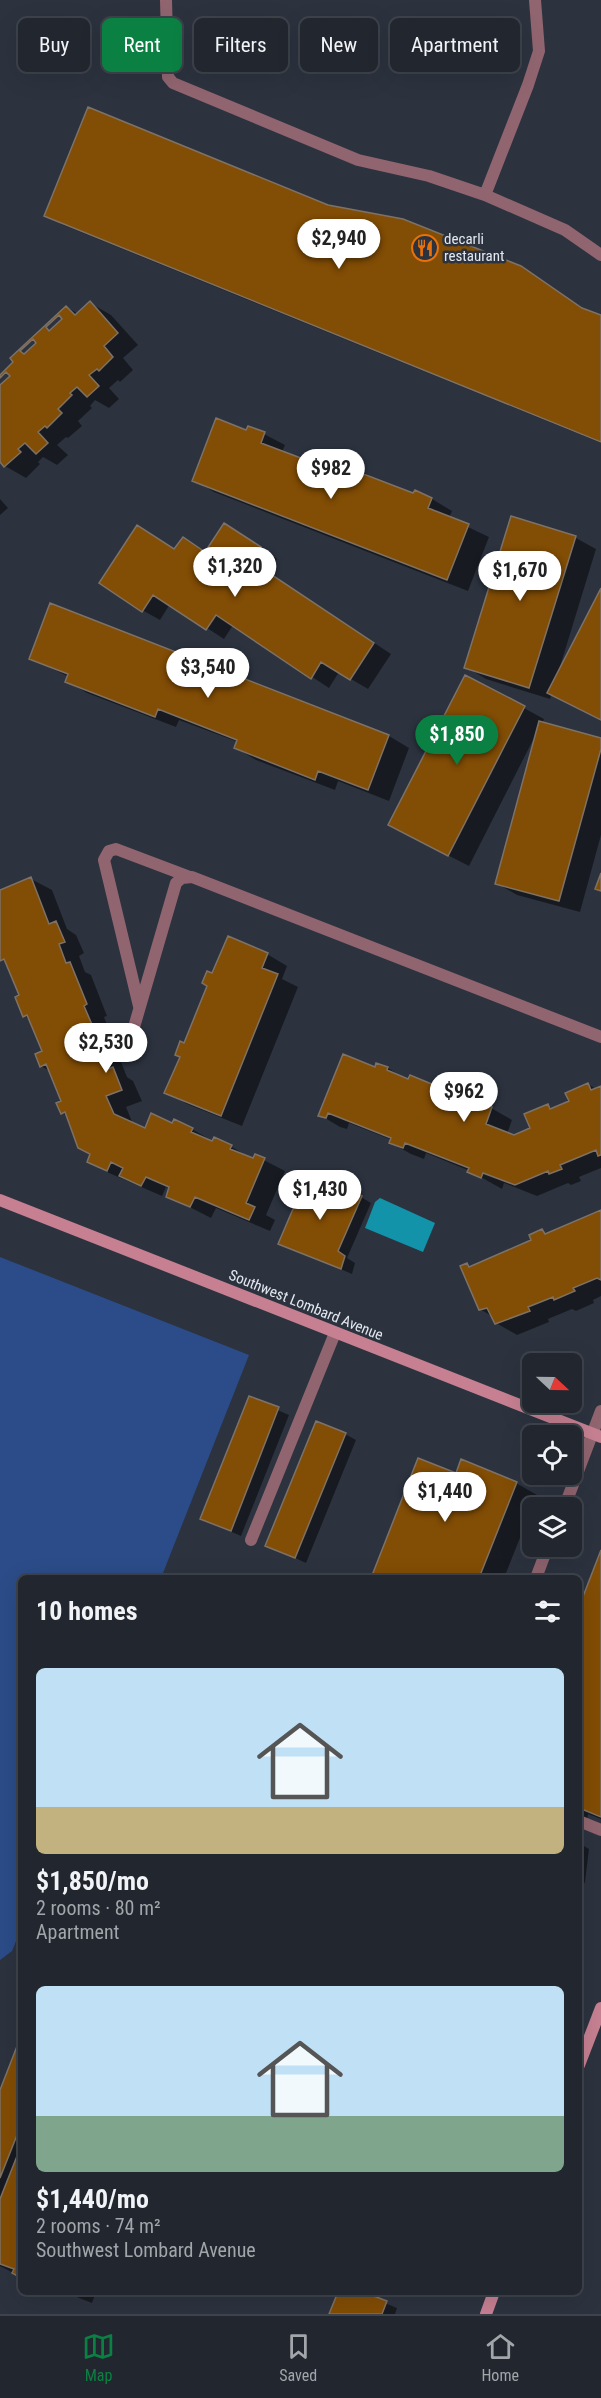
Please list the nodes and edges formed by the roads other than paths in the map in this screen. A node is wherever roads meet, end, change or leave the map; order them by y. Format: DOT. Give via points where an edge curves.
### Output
graph roads {
  1 [pos="166,0"];
  2 [pos="535,0"];
  3 [pos="485,195"];
  4 [pos="601,255"];
  5 [pos="192,878"];
  6 [pos="139,1007"];
  7 [pos="132,1034"];
  8 [pos="601,1037"];
  9 [pos="0,1200"];
  10 [pos="335,1333"];
  11 [pos="601,1411"];
  12 [pos="597,1435"];
  13 [pos="569,1497"];
  14 [pos="251,1540"];
  15 [pos="544,1557"];
  16 [pos="537,1575"];
  17 [pos="582,1822"];
  18 [pos="601,1830"];
  19 [pos="601,2008"];
  20 [pos="582,2057"];
  21 [pos="493,2295"];
  22 [pos="486,2314"];
  1 -- 3 [label="lane" via="168,77 173,83 358,160 429,176"];
  2 -- 3 [label="lane" via="538,51"];
  3 -- 4 [label="lane" via="565,230"];
  5 -- 6 [label="lane" via="182,878 176,884"];
  5 -- 6 [label="lane" via="116,849 109,851 104,860"];
  5 -- 8 [label="lane"];
  6 -- 7 [label="lane"];
  9 -- 10 [label="street, Southwest Lombard Avenue"];
  10 -- 12 [label="street, Southwest Lombard Avenue"];
  10 -- 14 [label="lane"];
  11 -- 12 [label="lane"];
  12 -- 13 [label="lane"];
  15 -- 16 [label="lane"];
  17 -- 18 [label="lane"];
  19 -- 20 [label="street"];
  21 -- 22 [label="street"];
}
